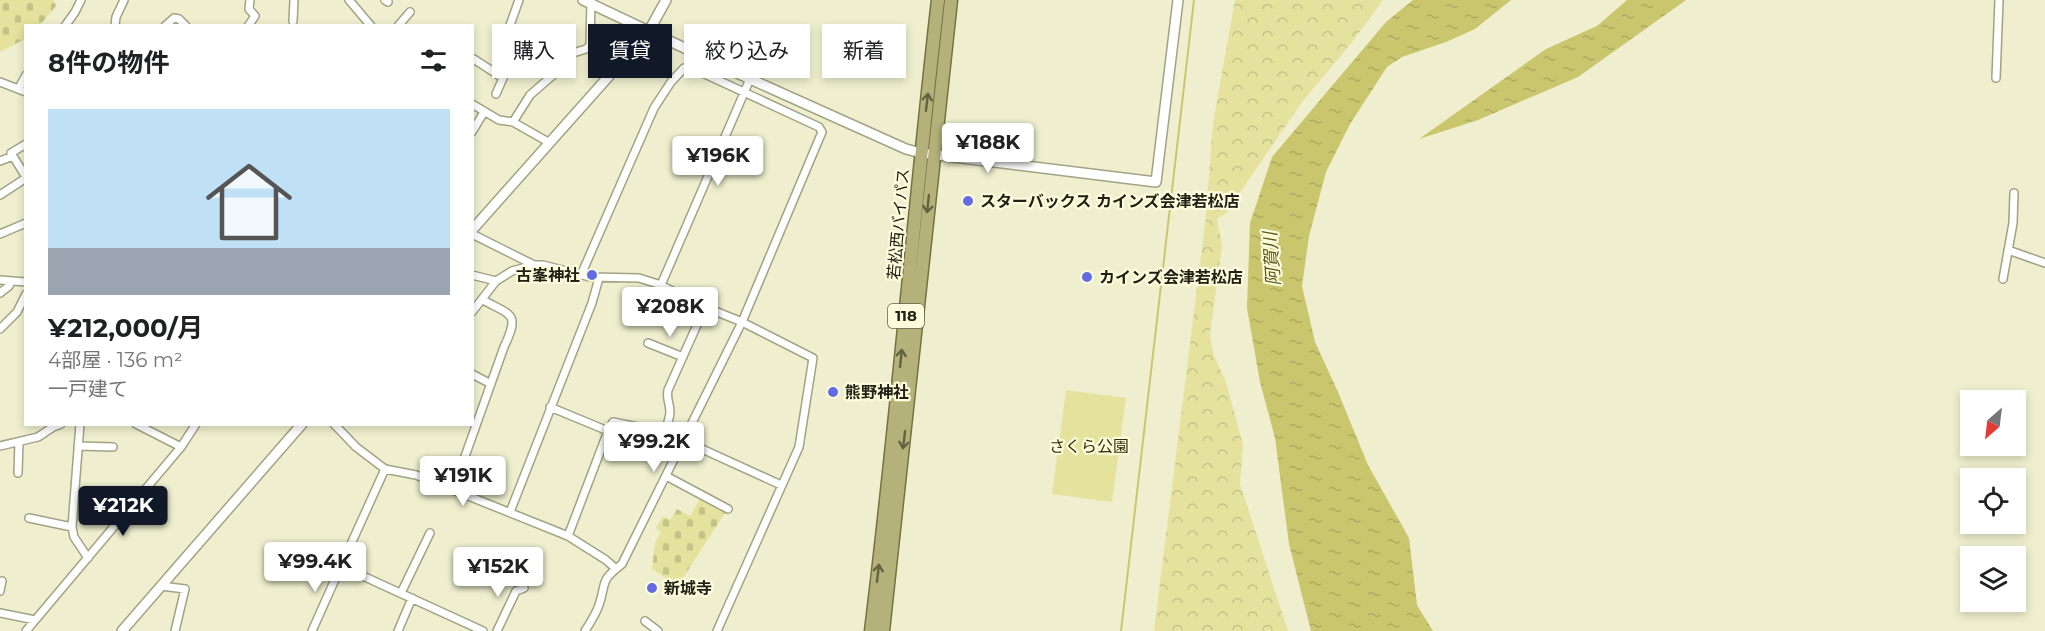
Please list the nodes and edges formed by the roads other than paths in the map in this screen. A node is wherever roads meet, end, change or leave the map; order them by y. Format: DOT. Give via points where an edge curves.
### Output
graph roads {
  1 [pos="81,0"];
  2 [pos="124,0"];
  3 [pos="250,0"];
  4 [pos="294,0"];
  5 [pos="349,0"];
  6 [pos="519,0"];
  7 [pos="666,0"];
  8 [pos="938,0"];
  9 [pos="951,0"];
  10 [pos="1178,0"];
  11 [pos="1999,0"];
  12 [pos="588,1"];
  13 [pos="410,12"];
  14 [pos="293,21"];
  15 [pos="66,24"];
  16 [pos="115,24"];
  17 [pos="167,24"];
  18 [pos="184,24"];
  19 [pos="249,24"];
  20 [pos="369,24"];
  21 [pos="400,24"];
  22 [pos="510,24"];
  23 [pos="635,24"];
  24 [pos="653,24"];
  25 [pos="672,42"];
  26 [pos="474,59"];
  27 [pos="492,71"];
  28 [pos="503,78"];
  29 [pos="607,78"];
  30 [pos="1996,78"];
  31 [pos="750,79"];
  32 [pos="0,82"];
  33 [pos="22,90"];
  34 [pos="744,93"];
  35 [pos="496,94"];
  36 [pos="474,105"];
  37 [pos="484,112"];
  38 [pos="513,122"];
  39 [pos="474,129"];
  40 [pos="550,142"];
  41 [pos="24,145"];
  42 [pos="927,154"];
  43 [pos="13,156"];
  44 [pos="0,161"];
  45 [pos="24,175"];
  46 [pos="24,179"];
  47 [pos="2014,193"];
  48 [pos="0,195"];
  49 [pos="24,224"];
  50 [pos="474,230"];
  51 [pos="474,233"];
  52 [pos="0,234"];
  53 [pos="2008,250"];
  54 [pos="2045,262"];
  55 [pos="534,266"];
  56 [pos="581,275"];
  57 [pos="474,276"];
  58 [pos="599,278"];
  59 [pos="2003,279"];
  60 [pos="0,280"];
  61 [pos="11,281"];
  62 [pos="496,281"];
  63 [pos="24,282"];
  64 [pos="661,285"];
  65 [pos="0,293"];
  66 [pos="24,298"];
  67 [pos="483,300"];
  68 [pos="705,306"];
  69 [pos="474,310"];
  70 [pos="742,322"];
  71 [pos="0,329"];
  72 [pos="648,343"];
  73 [pos="683,357"];
  74 [pos="474,375"];
  75 [pos="491,384"];
  76 [pos="550,407"];
  77 [pos="52,426"];
  78 [pos="80,426"];
  79 [pos="140,426"];
  80 [pos="195,426"];
  81 [pos="300,426"];
  82 [pos="336,426"];
  83 [pos="608,431"];
  84 [pos="667,433"];
  85 [pos="684,441"];
  86 [pos="19,442"];
  87 [pos="0,446"];
  88 [pos="78,446"];
  89 [pos="113,447"];
  90 [pos="181,447"];
  91 [pos="385,469"];
  92 [pos="18,473"];
  93 [pos="666,476"];
  94 [pos="782,485"];
  95 [pos="453,489"];
  96 [pos="728,509"];
  97 [pos="510,512"];
  98 [pos="29,518"];
  99 [pos="72,527"];
  100 [pos="430,533"];
  101 [pos="568,536"];
  102 [pos="88,558"];
  103 [pos="341,566"];
  104 [pos="615,568"];
  105 [pos="2,581"];
  106 [pos="161,586"];
  107 [pos="524,588"];
  108 [pos="0,591"];
  109 [pos="401,593"];
  110 [pos="412,598"];
  111 [pos="0,613"];
  112 [pos="35,620"];
  113 [pos="645,621"];
  114 [pos="26,631"];
  115 [pos="122,631"];
  116 [pos="175,631"];
  117 [pos="312,631"];
  118 [pos="398,631"];
  119 [pos="483,631"];
  120 [pos="497,631"];
  121 [pos="585,631"];
  122 [pos="658,631"];
  123 [pos="717,631"];
  124 [pos="870,631"];
  125 [pos="883,631"];
  1 -- 15 [label="street"];
  2 -- 16 [label="street"];
  3 -- 19 [label="street" via="249,9 255,16"];
  4 -- 14 [label="street"];
  5 -- 20 [label="street"];
  6 -- 22 [label="street"];
  7 -- 24 [label="street"];
  42 -- 8 [label="highway, 若松西バイパス / 118, one-way"];
  9 -- 42 [label="highway, 若松西バイパス / 118"];
  10 -- 42 [label="street" via="1156,182"];
  11 -- 30 [label="street"];
  12 -- 23 [label="street"];
  12 -- 38 [label="street" via="590,45 573,53 530,95"];
  13 -- 21 [label="street"];
  17 -- 18 [label="street" via="174,18"];
  25 -- 31 [label="street"];
  26 -- 27 [label="street"];
  28 -- 35 [label="street"];
  29 -- 40 [label="street"];
  31 -- 34 [label="street"];
  31 -- 42 [label="street" via="906,149"];
  32 -- 33 [label="street"];
  34 -- 56 [label="street" via="694,69 684,68 671,82 643,130"];
  34 -- 64 [label="street"];
  34 -- 70 [label="street" via="819,127 822,132"];
  36 -- 37 [label="street"];
  37 -- 38 [label="street"];
  37 -- 39 [label="street"];
  38 -- 40 [label="street"];
  40 -- 50 [label="street"];
  41 -- 43 [label="street" via="11,153"];
  124 -- 42 [label="highway, 若松西バイパス / 118, one-way"];
  42 -- 125 [label="highway, 若松西バイパス / 118, one-way"];
  43 -- 44 [label="street"];
  43 -- 45 [label="street"];
  46 -- 48 [label="street"];
  47 -- 53 [label="street"];
  49 -- 52 [label="street"];
  51 -- 55 [label="street"];
  53 -- 54 [label="street"];
  53 -- 59 [label="street"];
  55 -- 56 [label="street"];
  55 -- 62 [label="street"];
  56 -- 58 [label="street"];
  57 -- 62 [label="street"];
  58 -- 64 [label="street" via="639,278"];
  58 -- 76 [label="street"];
  60 -- 61 [label="street"];
  61 -- 63 [label="street"];
  61 -- 65 [label="street"];
  62 -- 67 [label="street"];
  64 -- 68 [label="street"];
  66 -- 71 [label="street" via="17,312"];
  67 -- 69 [label="street"];
  67 -- 75 [label="street" via="514,321"];
  68 -- 70 [label="street"];
  68 -- 73 [label="street"];
  70 -- 85 [label="street"];
  70 -- 94 [label="street" via="813,358 799,447"];
  72 -- 73 [label="street"];
  73 -- 84 [label="street" via="666,399 670,411"];
  74 -- 75 [label="street"];
  75 -- 95 [label="street"];
  76 -- 83 [label="street"];
  76 -- 97 [label="street"];
  77 -- 86 [label="street" via="38,437"];
  78 -- 88 [label="street"];
  79 -- 90 [label="street"];
  80 -- 90 [label="street"];
  81 -- 106 [label="street"];
  82 -- 91 [label="street"];
  83 -- 84 [label="street" via="613,422 619,422"];
  83 -- 101 [label="street"];
  84 -- 85 [label="street"];
  85 -- 93 [label="street"];
  85 -- 94 [label="street"];
  86 -- 87 [label="street"];
  86 -- 92 [label="street"];
  88 -- 89 [label="street"];
  88 -- 99 [label="street"];
  90 -- 102 [label="street"];
  91 -- 95 [label="street"];
  91 -- 103 [label="street"];
  93 -- 96 [label="street"];
  93 -- 104 [label="street" via="622,564"];
  94 -- 123 [label="street"];
  95 -- 97 [label="street"];
  97 -- 101 [label="street"];
  98 -- 99 [label="street"];
  99 -- 102 [label="street"];
  100 -- 109 [label="street"];
  101 -- 104 [label="street"];
  102 -- 112 [label="street"];
  103 -- 109 [label="street"];
  103 -- 117 [label="street"];
  104 -- 121 [label="street" via="605,581 600,602"];
  105 -- 108 [label="street"];
  106 -- 115 [label="street"];
  106 -- 116 [label="street" via="185,589"];
  107 -- 120 [label="street" via="516,591"];
  109 -- 110 [label="street"];
  110 -- 118 [label="street"];
  110 -- 119 [label="street"];
  111 -- 112 [label="street"];
  112 -- 114 [label="street"];
  113 -- 122 [label="street"];
}
